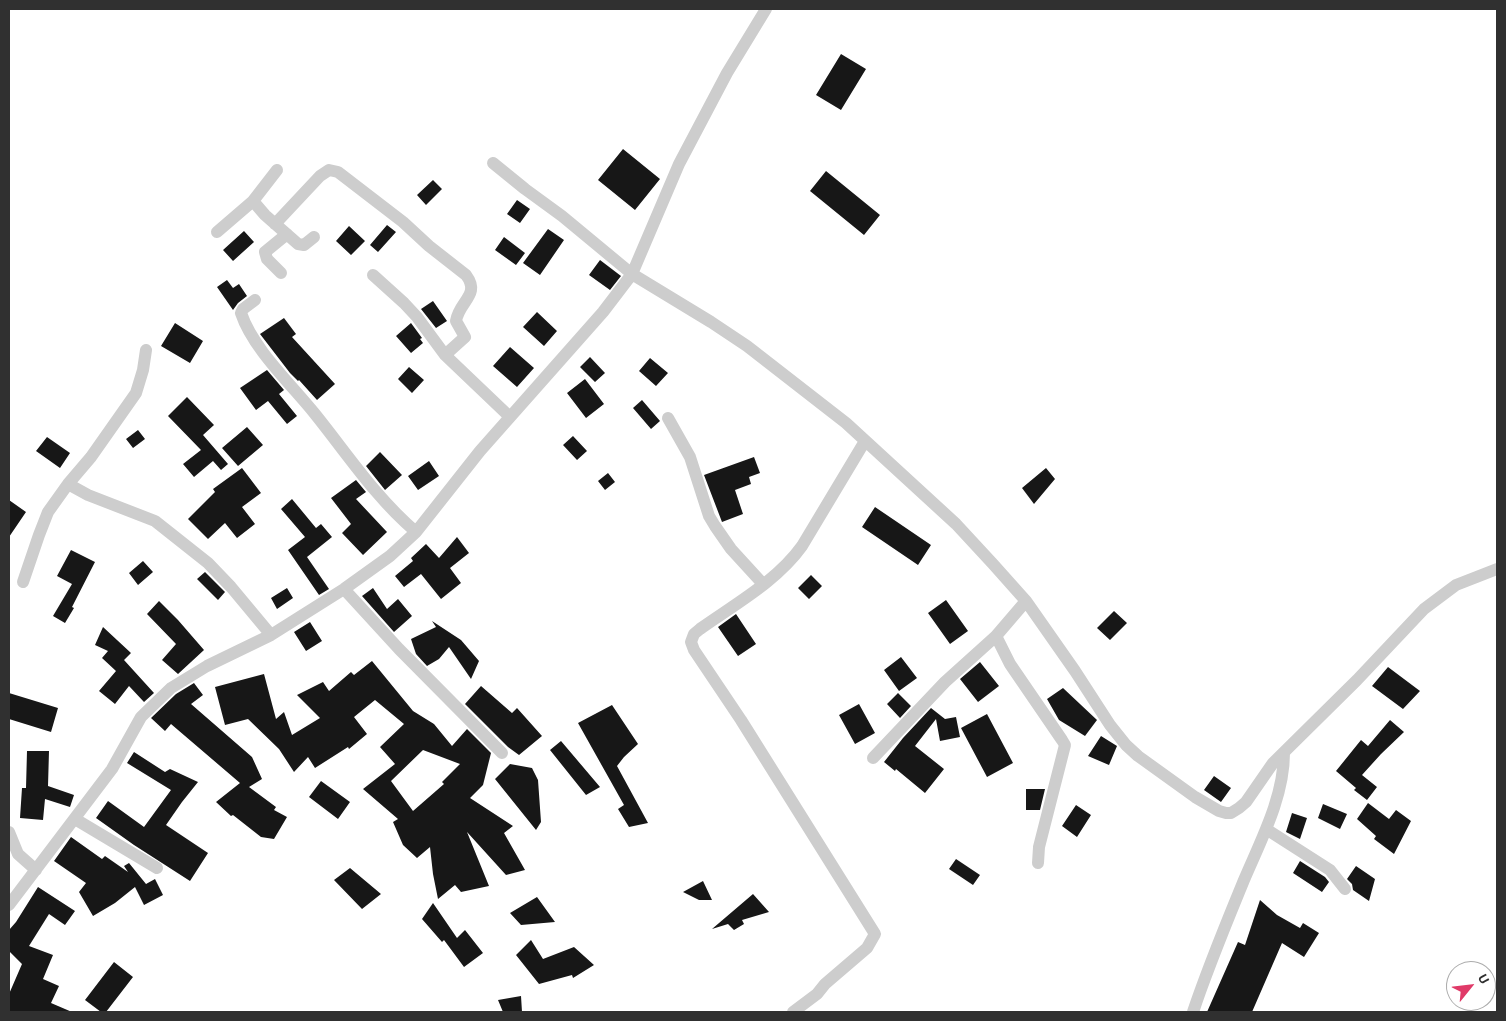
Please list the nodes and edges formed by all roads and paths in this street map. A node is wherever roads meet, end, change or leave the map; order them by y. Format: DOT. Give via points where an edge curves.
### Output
graph roads {
  1 [pos="766,9"];
  2 [pos="492,163"];
  3 [pos="277,170"];
  4 [pos="253,201"];
  5 [pos="275,224"];
  6 [pos="217,232"];
  7 [pos="287,234"];
  8 [pos="314,237"];
  9 [pos="280,273"];
  10 [pos="632,274"];
  11 [pos="373,275"];
  12 [pos="255,300"];
  13 [pos="146,350"];
  14 [pos="445,355"];
  15 [pos="510,417"];
  16 [pos="668,418"];
  17 [pos="865,441"];
  18 [pos="68,484"];
  19 [pos="416,532"];
  20 [pos="1497,569"];
  21 [pos="23,582"];
  22 [pos="763,584"];
  23 [pos="344,589"];
  24 [pos="1026,601"];
  25 [pos="271,634"];
  26 [pos="996,636"];
  27 [pos="502,753"];
  28 [pos="1284,753"];
  29 [pos="873,758"];
  30 [pos="75,819"];
  31 [pos="1266,829"];
  32 [pos="9,832"];
  33 [pos="1038,863"];
  34 [pos="157,868"];
  35 [pos="36,870"];
  36 [pos="1345,889"];
  37 [pos="9,905"];
  38 [pos="793,1012"];
  39 [pos="1193,1012"];
  1 -- 10 [label="street" via="727,73 679,164"];
  2 -- 10 [label="street"];
  3 -- 4 [label="street"];
  4 -- 5 [label="street"];
  4 -- 6 [label="street"];
  5 -- 7 [label="street"];
  5 -- 14 [label="street" via="320,176 329,170 338,172 466,275 472,284 456,321 465,337"];
  7 -- 8 [label="street" via="301,245"];
  7 -- 9 [label="street" via="265,252"];
  10 -- 15 [label="street" via="603,312"];
  10 -- 17 [label="street" via="747,346"];
  11 -- 14 [label="street" via="418,317"];
  12 -- 19 [label="street" via="241,313 254,340 354,466 395,514"];
  13 -- 18 [label="street" via="136,394"];
  14 -- 15 [label="street"];
  15 -- 19 [label="street" via="452,484"];
  16 -- 22 [label="street" via="686,447 709,516 731,548"];
  17 -- 22 [label="street" via="802,546 792,560"];
  17 -- 24 [label="street" via="956,524"];
  18 -- 21 [label="street" via="46,517"];
  18 -- 25 [label="street" via="162,526 208,563"];
  19 -- 23 [label="street" via="390,556"];
  20 -- 28 [label="street" via="1456,584 1424,609"];
  22 -- 38 [label="street" via="700,629 691,642 875,934 867,948"];
  23 -- 25 [label="street"];
  23 -- 27 [label="street"];
  24 -- 26 [label="street"];
  24 -- 28 [label="street" via="1126,745 1203,802 1226,814 1236,811"];
  25 -- 30 [label="street" via="171,688 141,717 112,770"];
  26 -- 29 [label="street" via="945,682"];
  26 -- 33 [label="street" via="1010,664 1064,746"];
  28 -- 31 [label="street" via="1284,772"];
  30 -- 34 [label="street"];
  30 -- 35 [label="street"];
  31 -- 36 [label="street" via="1330,870"];
  31 -- 39 [label="street" via="1209,965"];
  32 -- 35 [label="street" via="18,854"];
  35 -- 37 [label="street"];
}
